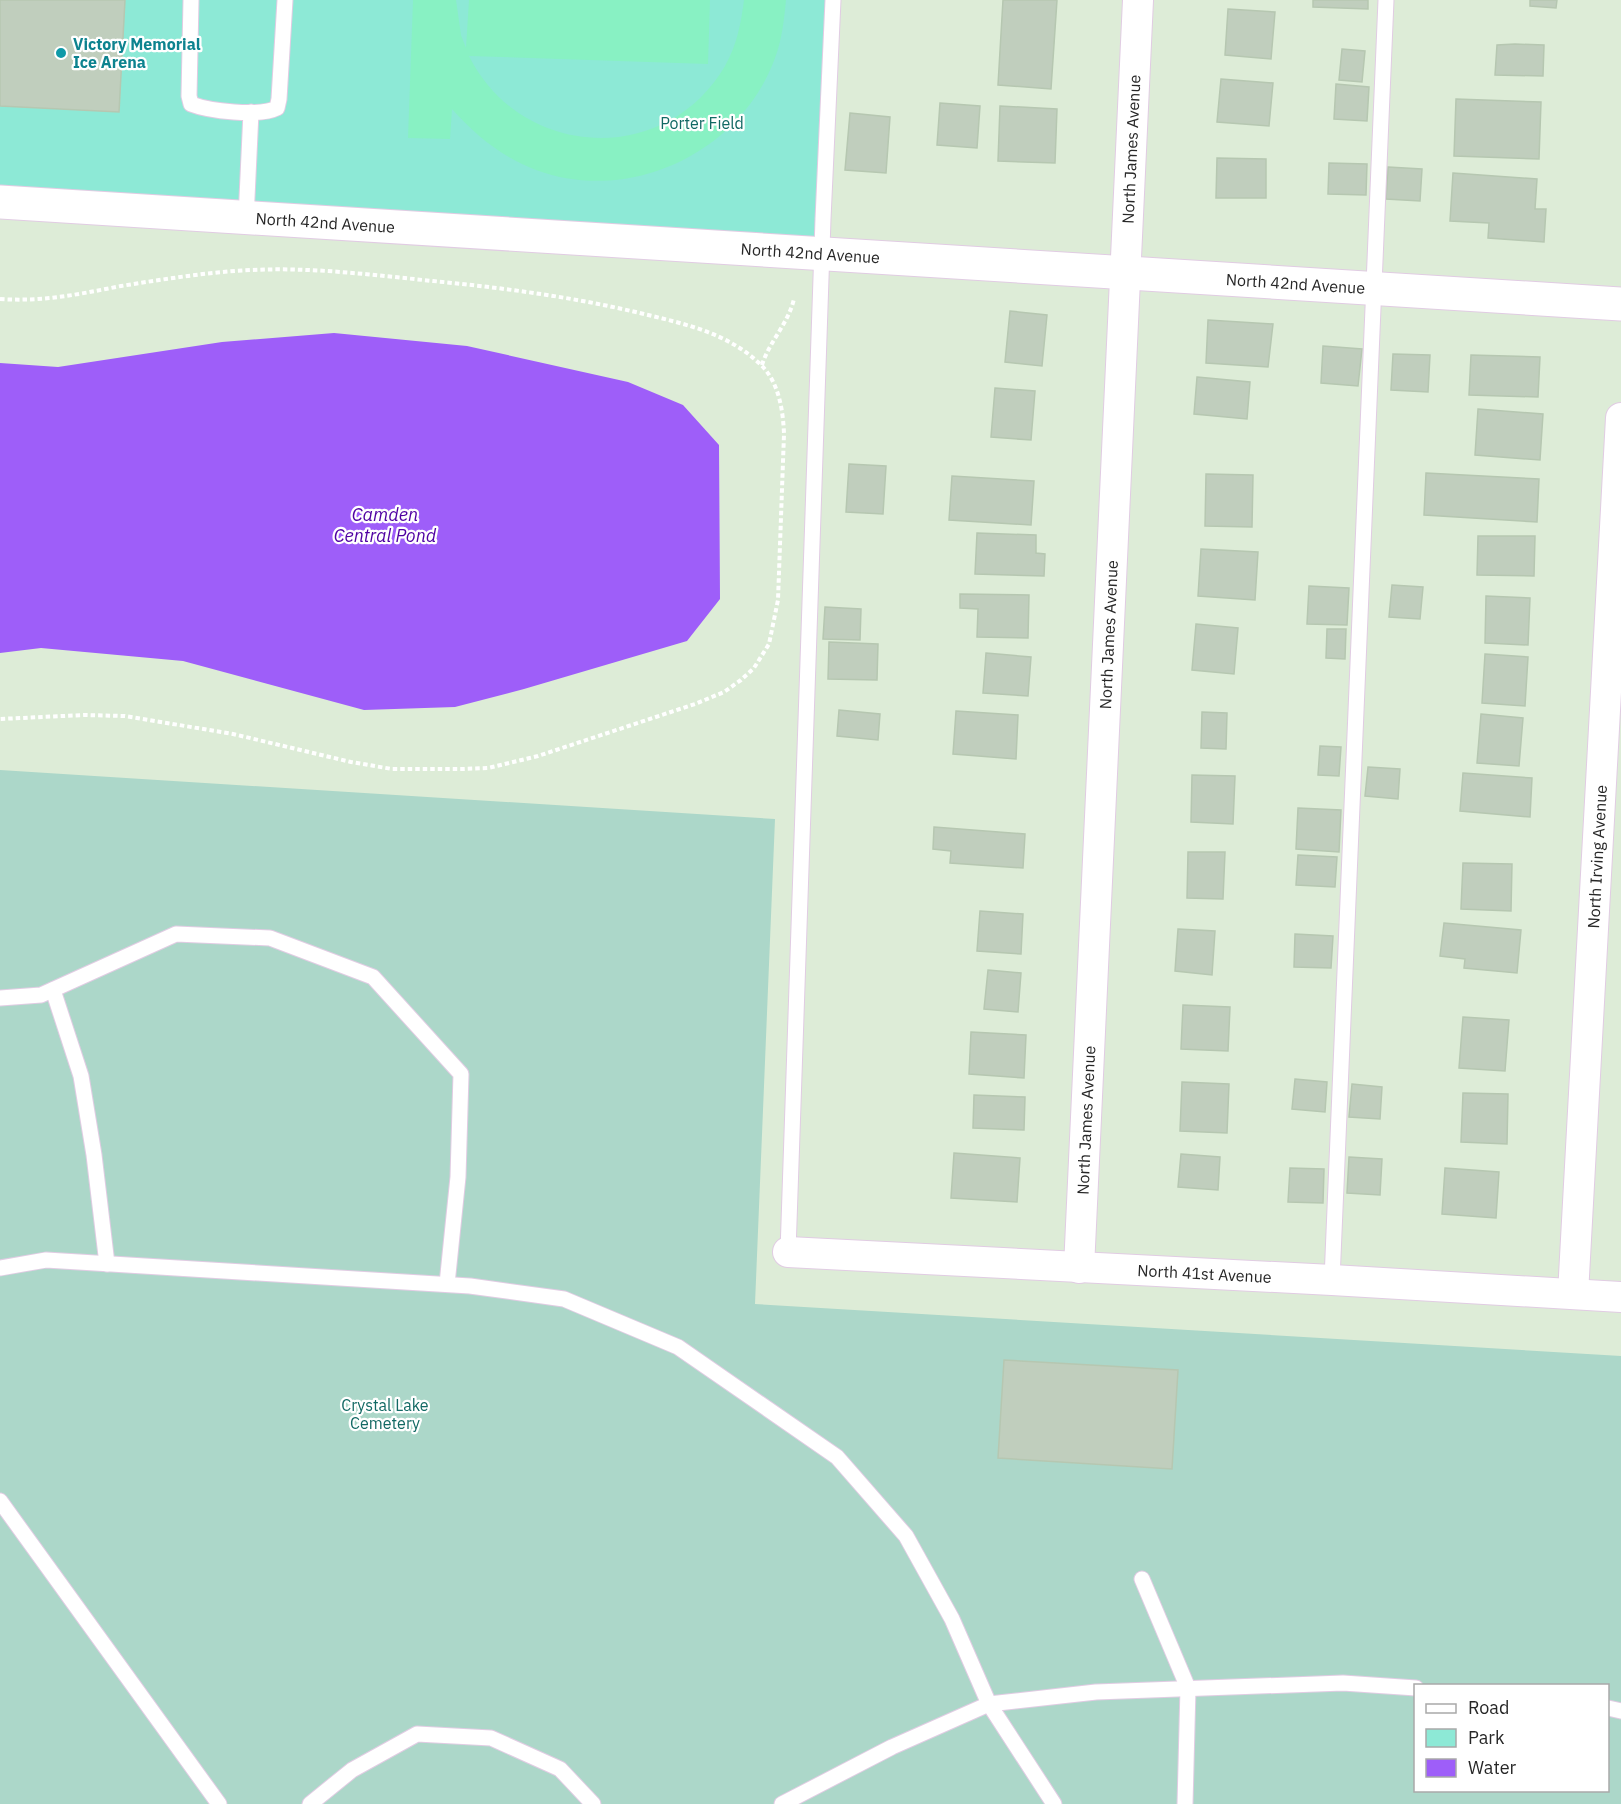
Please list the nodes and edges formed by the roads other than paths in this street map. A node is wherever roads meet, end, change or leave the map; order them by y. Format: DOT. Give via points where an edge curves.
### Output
graph roads {
  1 [pos="191,0"];
  2 [pos="285,0"];
  3 [pos="833,0"];
  4 [pos="1138,0"];
  5 [pos="1386,0"];
  6 [pos="251,112"];
  7 [pos="0,202"];
  8 [pos="246,219"];
  9 [pos="822,254"];
  10 [pos="1125,273"];
  11 [pos="1374,288"];
  12 [pos="1621,304"];
  13 [pos="1621,418"];
  14 [pos="53,990"];
  15 [pos="0,998"];
  16 [pos="788,1252"];
  17 [pos="107,1264"];
  18 [pos="0,1268"];
  19 [pos="1079,1268"];
  20 [pos="1332,1280"];
  21 [pos="447,1284"];
  22 [pos="1573,1294"];
  23 [pos="1621,1297"];
  24 [pos="0,1501"];
  25 [pos="1142,1579"];
  26 [pos="1188,1688"];
  27 [pos="1414,1688"];
  28 [pos="989,1704"];
  29 [pos="219,1804"];
  30 [pos="310,1804"];
  31 [pos="593,1804"];
  32 [pos="782,1804"];
  33 [pos="1054,1804"];
  34 [pos="1185,1804"];
  1 -- 6 [label="lane" via="190,104"];
  2 -- 6 [label="lane" via="277,108"];
  3 -- 9 [label="lane"];
  4 -- 10 [label="street, North James Avenue"];
  5 -- 11 [label="lane"];
  6 -- 8 [label="lane"];
  7 -- 8 [label="street, North 42nd Avenue"];
  8 -- 9 [label="street, North 42nd Avenue"];
  9 -- 10 [label="street, North 42nd Avenue"];
  9 -- 16 [label="lane"];
  10 -- 11 [label="street, North 42nd Avenue"];
  10 -- 19 [label="street, North James Avenue"];
  11 -- 12 [label="street, North 42nd Avenue"];
  11 -- 20 [label="lane"];
  13 -- 22 [label="street, North Irving Avenue"];
  14 -- 15 [label="lane" via="41,995"];
  14 -- 17 [label="lane" via="81,1076"];
  14 -- 21 [label="lane" via="176,934 270,938 373,977 461,1074 458,1177"];
  16 -- 19 [label="street, North 41st Avenue"];
  17 -- 18 [label="lane" via="46,1260"];
  17 -- 21 [label="lane"];
  19 -- 20 [label="street, North 41st Avenue"];
  20 -- 22 [label="street, North 41st Avenue"];
  21 -- 28 [label="lane" via="564,1299 678,1347 837,1457 906,1536 952,1619"];
  22 -- 23 [label="street, North 41st Avenue"];
  24 -- 29 [label="lane"];
  25 -- 26 [label="lane"];
  26 -- 27 [label="lane" via="1343,1683"];
  26 -- 28 [label="lane" via="1095,1692"];
  26 -- 34 [label="lane"];
  28 -- 32 [label="lane" via="892,1747"];
  28 -- 33 [label="lane"];
  30 -- 31 [label="lane" via="352,1770 417,1734 491,1738 560,1769"];
}
